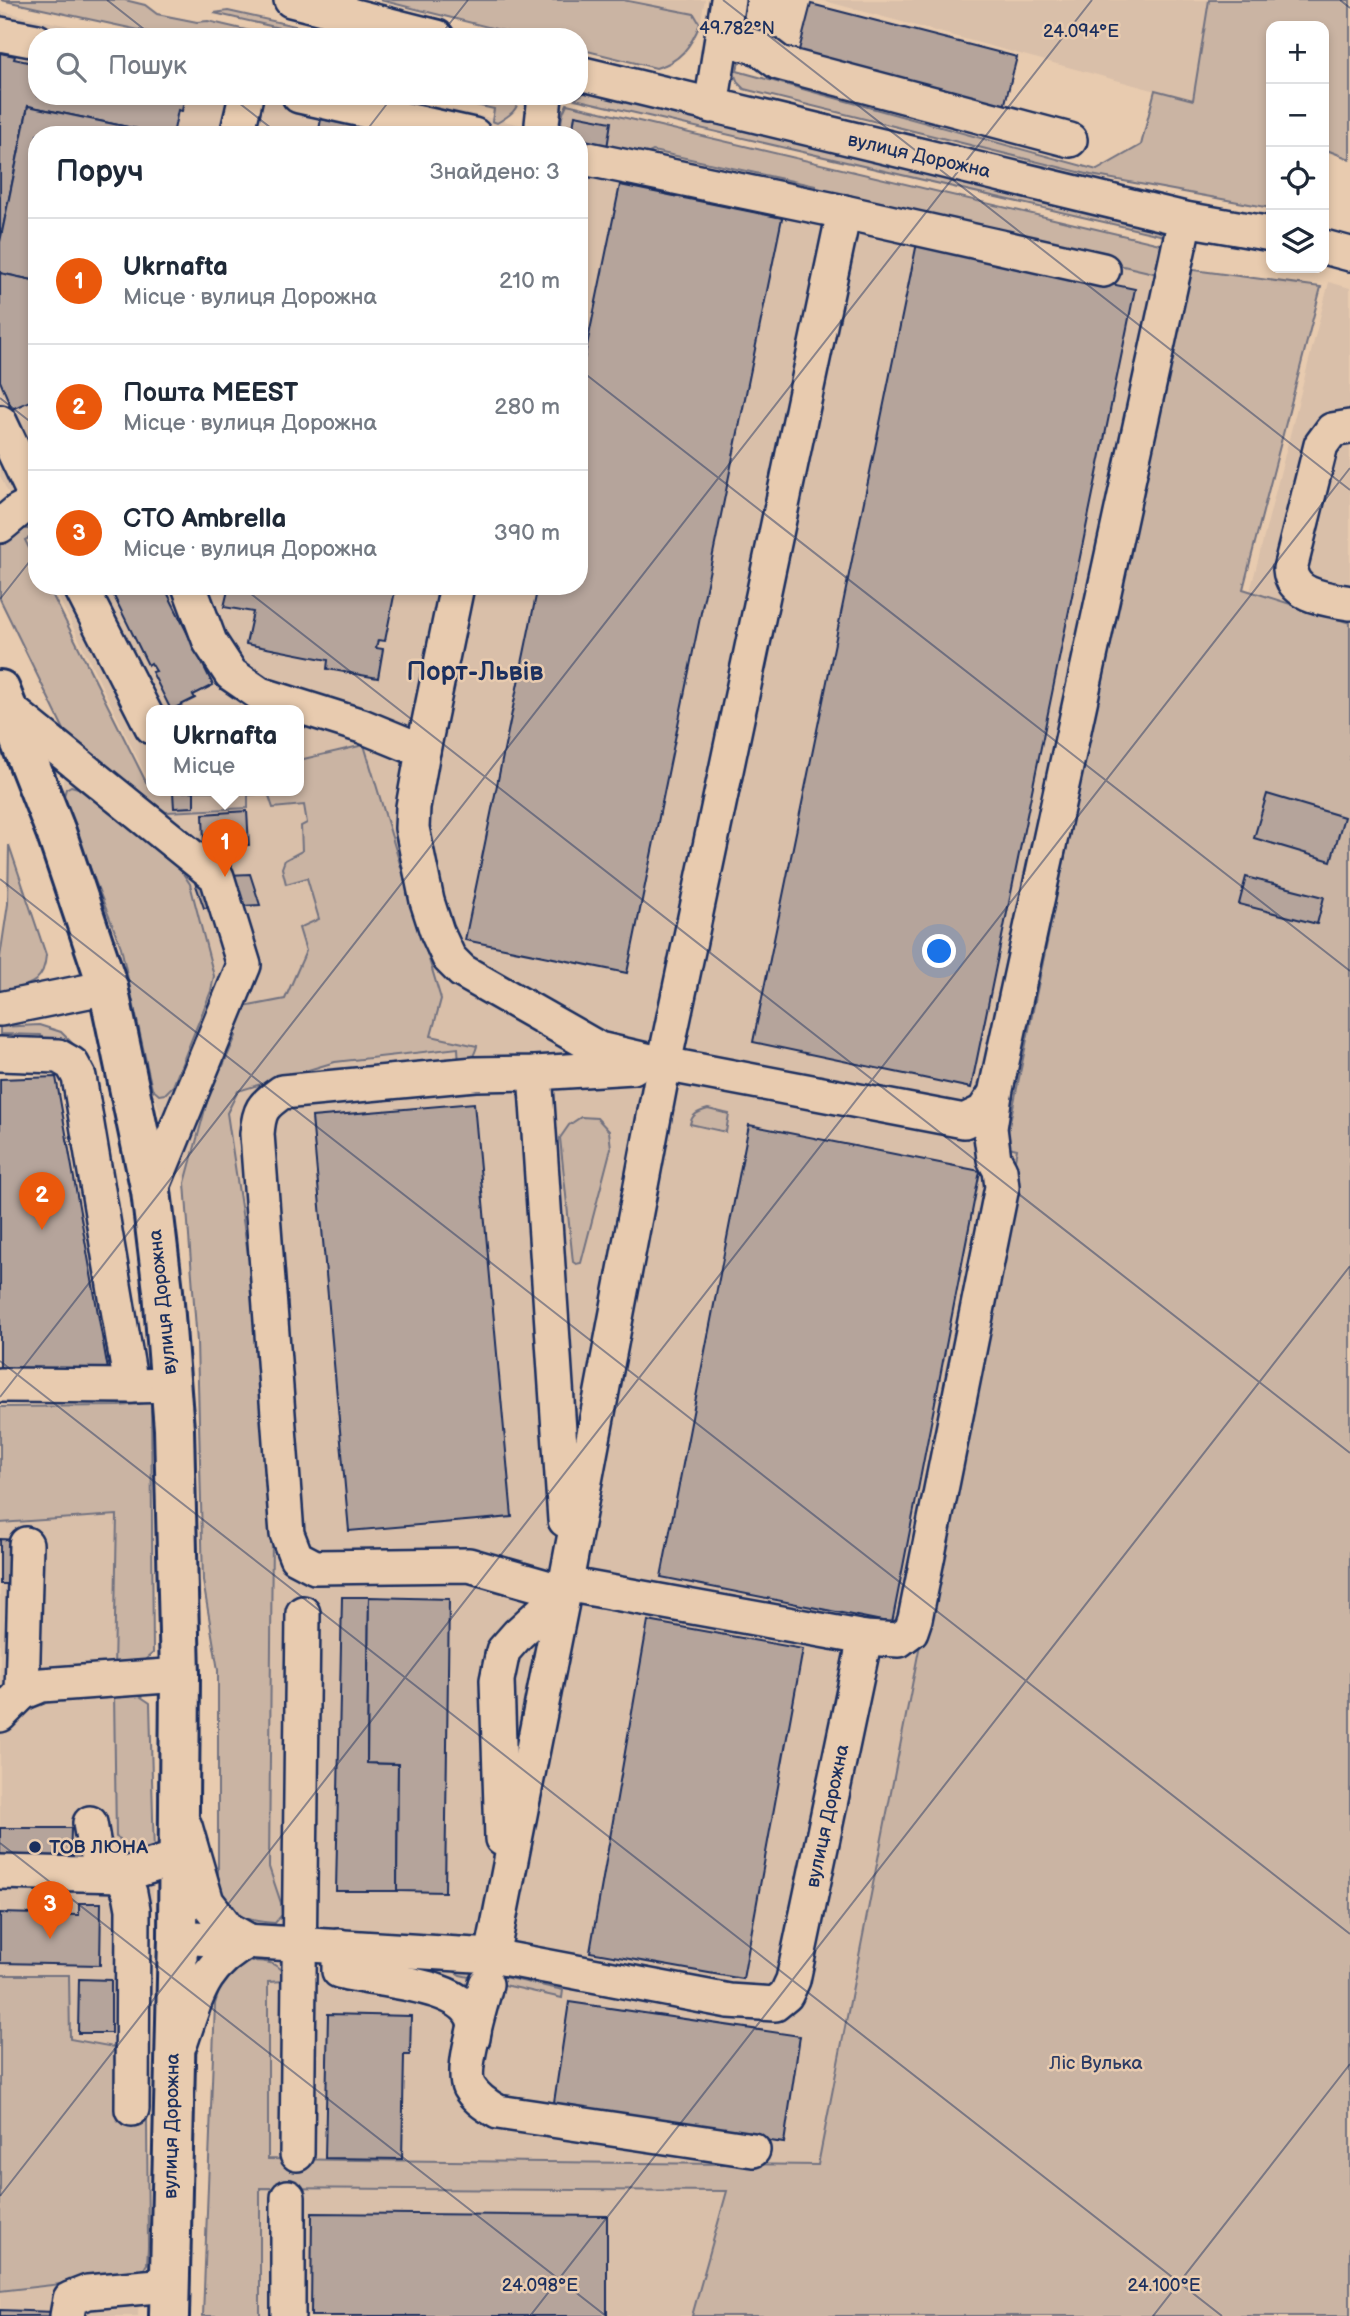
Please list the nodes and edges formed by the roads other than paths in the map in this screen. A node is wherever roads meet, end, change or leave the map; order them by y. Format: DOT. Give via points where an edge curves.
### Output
graph roads {
  1 [pos="291,0"];
  2 [pos="723,12"];
  3 [pos="401,28"];
  4 [pos="0,34"];
  5 [pos="28,39"];
  6 [pos="588,75"];
  7 [pos="244,105"];
  8 [pos="339,105"];
  9 [pos="544,105"];
  10 [pos="711,106"];
  11 [pos="239,126"];
  12 [pos="434,126"];
  13 [pos="542,126"];
  14 [pos="1070,140"];
  15 [pos="588,160"];
  16 [pos="844,212"];
  17 [pos="1185,219"];
  18 [pos="1266,233"];
  19 [pos="1329,248"];
  20 [pos="1350,254"];
  21 [pos="1102,270"];
  22 [pos="0,422"];
  23 [pos="1350,427"];
  24 [pos="18,511"];
  25 [pos="85,595"];
  26 [pos="192,595"];
  27 [pos="455,595"];
  28 [pos="1350,603"];
  29 [pos="4,698"];
  30 [pos="295,705"];
  31 [pos="304,708"];
  32 [pos="146,715"];
  33 [pos="423,751"];
  34 [pos="108,987"];
  35 [pos="0,1009"];
  36 [pos="0,1054"];
  37 [pos="664,1064"];
  38 [pos="536,1073"];
  39 [pos="995,1094"];
  40 [pos="151,1191"];
  41 [pos="0,1385"];
  42 [pos="171,1385"];
  43 [pos="131,1387"];
  44 [pos="26,1544"];
  45 [pos="566,1581"];
  46 [pos="303,1614"];
  47 [pos="865,1638"];
  48 [pos="180,1675"];
  49 [pos="11,1704"];
  50 [pos="179,1806"];
  51 [pos="90,1823"];
  52 [pos="177,1858"];
  53 [pos="0,1872"];
  54 [pos="126,1884"];
  55 [pos="0,1887"];
  56 [pos="505,1892"];
  57 [pos="178,1937"];
  58 [pos="249,1941"];
  59 [pos="300,1944"];
  60 [pos="339,1947"];
  61 [pos="489,1970"];
  62 [pos="473,2038"];
  63 [pos="174,2061"];
  64 [pos="132,2109"];
  65 [pos="753,2150"];
  66 [pos="297,2154"];
  67 [pos="288,2197"];
  68 [pos="169,2301"];
  69 [pos="67,2316"];
  70 [pos="288,2316"];
  1 -- 3 [label="street"];
  2 -- 10 [label="street"];
  2 -- 14 [label="street" via="779,62"];
  4 -- 5 [label="street"];
  6 -- 10 [label="street, вулиця Дорожна"];
  7 -- 11 [label="street"];
  8 -- 12 [label="street"];
  9 -- 13 [label="street"];
  10 -- 17 [label="street, вулиця Дорожна"];
  15 -- 16 [label="street"];
  16 -- 21 [label="street"];
  16 -- 37 [label="street"];
  17 -- 18 [label="street, вулиця Дорожна"];
  17 -- 39 [label="street"];
  19 -- 20 [label="street"];
  22 -- 24 [label="street"];
  23 -- 28 [label="street" via="1332,430 1321,445 1290,569 1292,581 1304,592"];
  25 -- 32 [label="street"];
  26 -- 30 [label="street" via="210,642 231,674 260,694"];
  27 -- 33 [label="street"];
  29 -- 34 [label="main road, вулиця Дорожна" via="56,832"];
  29 -- 40 [label="street" via="217,877 244,965"];
  31 -- 33 [label="street"];
  33 -- 37 [label="street" via="412,828 427,901 449,958 462,971 599,1049"];
  34 -- 35 [label="street"];
  34 -- 40 [label="main road, вулиця Дорожна"];
  36 -- 43 [label="street" via="58,1056 72,1064 79,1077"];
  37 -- 38 [label="street"];
  37 -- 39 [label="street" via="964,1121 983,1112"];
  37 -- 45 [label="street"];
  38 -- 45 [label="street"];
  38 -- 45 [label="street" via="475,1074 282,1092 264,1104 257,1134 287,1534 296,1557 315,1567 469,1565"];
  39 -- 47 [label="street" via="990,1128 1002,1187 915,1619 911,1631 899,1640"];
  40 -- 42 [label="main road, вулиця Дорожна"];
  41 -- 43 [label="street"];
  42 -- 43 [label="street"];
  42 -- 48 [label="main road, вулиця Дорожна"];
  44 -- 49 [label="street"];
  45 -- 47 [label="street"];
  45 -- 56 [label="street"];
  45 -- 56 [label="street" via="503,1651 497,1680"];
  46 -- 59 [label="street"];
  47 -- 61 [label="street, вулиця Дорожна" via="786,1996 775,2004 729,2001"];
  48 -- 49 [label="street" via="42,1685"];
  48 -- 50 [label="main road, вулиця Дорожна"];
  50 -- 52 [label="main road, вулиця Дорожна"];
  50 -- 58 [label="street" via="207,1902 228,1929"];
  51 -- 54 [label="street" via="94,1846"];
  52 -- 54 [label="street"];
  52 -- 57 [label="main road, вулиця Дорожна"];
  53 -- 54 [label="street"];
  54 -- 55 [label="street"];
  54 -- 64 [label="street" via="133,1909"];
  56 -- 61 [label="street"];
  57 -- 58 [label="street, вулиця Дорожна"];
  57 -- 63 [label="main road, вулиця Дорожна"];
  58 -- 59 [label="street, вулиця Дорожна"];
  58 -- 63 [label="street" via="231,1950 209,1972"];
  59 -- 60 [label="street, вулиця Дорожна"];
  59 -- 66 [label="street"];
  60 -- 61 [label="street, вулиця Дорожна"];
  60 -- 62 [label="street" via="339,1971 447,1994 466,2007 474,2021"];
  61 -- 62 [label="street"];
  62 -- 65 [label="street" via="466,2067 468,2086 482,2103 498,2112"];
  63 -- 68 [label="main road, вулиця Дорожна"];
  67 -- 70 [label="street"];
  68 -- 69 [label="street" via="88,2292 70,2299"];
}
